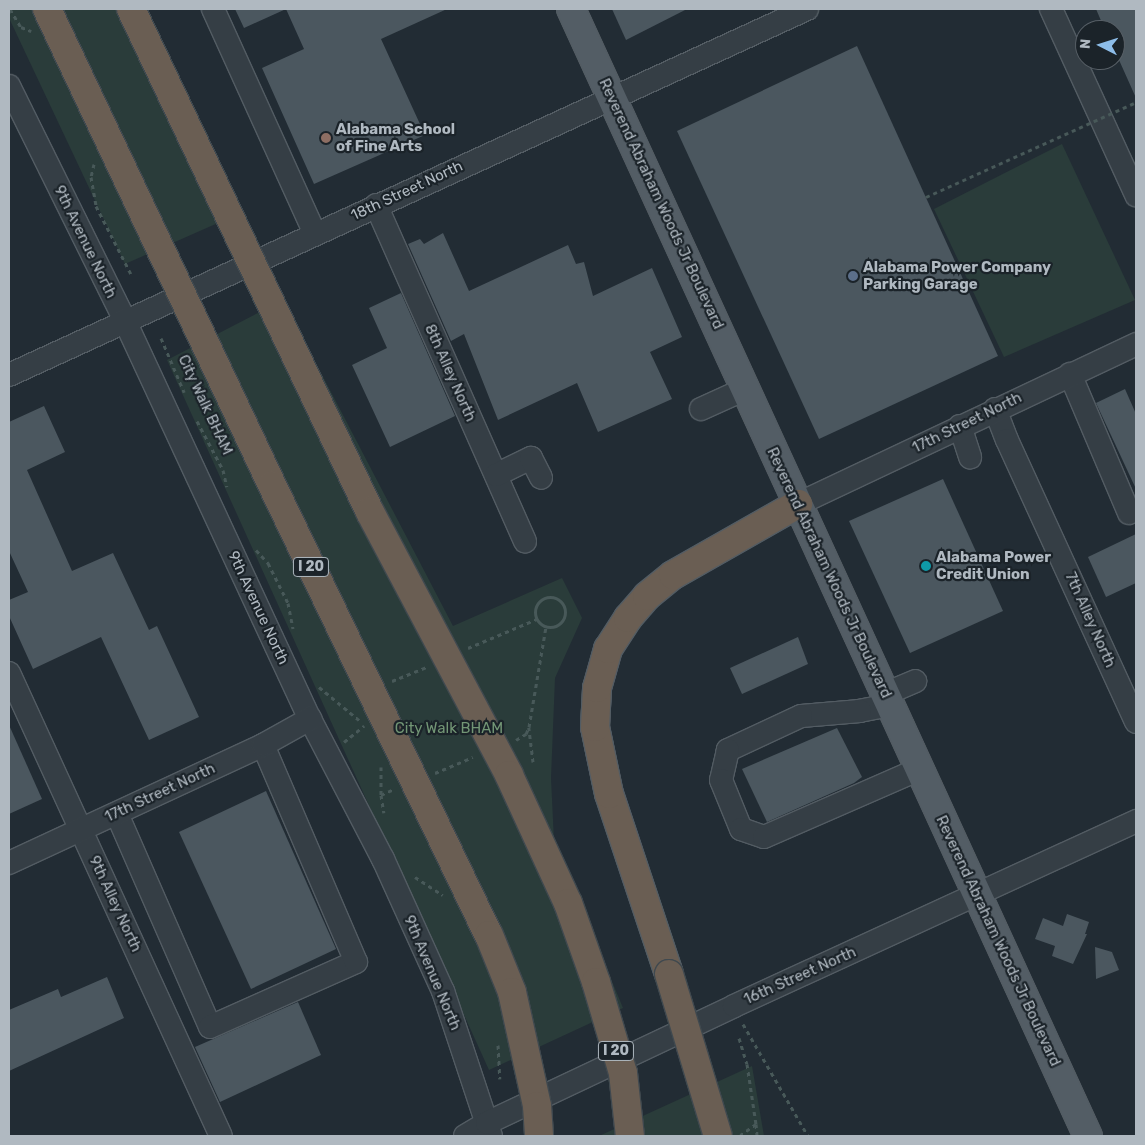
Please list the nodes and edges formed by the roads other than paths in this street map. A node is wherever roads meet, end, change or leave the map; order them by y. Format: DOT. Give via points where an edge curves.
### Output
graph roads {
  1 [pos="47,9"];
  2 [pos="130,9"];
  3 [pos="213,9"];
  4 [pos="571,9"];
  5 [pos="807,9"];
  6 [pos="1051,9"];
  7 [pos="9,86"];
  8 [pos="611,97"];
  9 [pos="1136,195"];
  10 [pos="376,206"];
  11 [pos="314,234"];
  12 [pos="125,322"];
  13 [pos="1136,346"];
  14 [pos="1070,374"];
  15 [pos="9,375"];
  16 [pos="745,389"];
  17 [pos="702,408"];
  18 [pos="995,409"];
  19 [pos="960,426"];
  20 [pos="970,457"];
  21 [pos="496,475"];
  22 [pos="541,478"];
  23 [pos="798,504"];
  24 [pos="1129,513"];
  25 [pos="525,541"];
  26 [pos="9,673"];
  27 [pos="915,681"];
  28 [pos="888,699"];
  29 [pos="310,720"];
  30 [pos="1136,722"];
  31 [pos="262,745"];
  32 [pos="920,770"];
  33 [pos="117,814"];
  34 [pos="1136,821"];
  35 [pos="81,831"];
  36 [pos="9,863"];
  37 [pos="978,896"];
  38 [pos="489,1129"];
  39 [pos="221,1136"];
  40 [pos="465,1136"];
  41 [pos="539,1136"];
  42 [pos="630,1136"];
  43 [pos="718,1136"];
  44 [pos="1088,1136"];
  1 -- 41 [label="highway, I 20, bridge" via="489,935 512,992 537,1106"];
  2 -- 42 [label="highway, I 20, bridge" via="370,512 509,775 568,903 623,1073"];
  3 -- 11 [label="street"];
  4 -- 8 [label="main road, Reverend Abraham Woods Jr Boulevard"];
  5 -- 8 [label="street, 18th Street North"];
  6 -- 9 [label="street"];
  7 -- 12 [label="street, 9th Avenue North"];
  8 -- 10 [label="street, 18th Street North"];
  8 -- 16 [label="main road, Reverend Abraham Woods Jr Boulevard"];
  10 -- 11 [label="street, 18th Street North"];
  10 -- 21 [label="street, 8th Alley North"];
  11 -- 12 [label="street, 18th Street North"];
  12 -- 15 [label="street, 18th Street North"];
  12 -- 29 [label="street, 9th Avenue North"];
  13 -- 14 [label="street, 17th Street North"];
  14 -- 18 [label="street, 17th Street North"];
  14 -- 24 [label="street"];
  16 -- 17 [label="street"];
  16 -- 23 [label="main road, Reverend Abraham Woods Jr Boulevard"];
  18 -- 19 [label="street, 17th Street North"];
  18 -- 30 [label="street, 7th Alley North"];
  19 -- 20 [label="street"];
  19 -- 23 [label="street, 17th Street North"];
  21 -- 22 [label="street" via="532,458"];
  21 -- 25 [label="street, 8th Alley North"];
  23 -- 28 [label="main road, Reverend Abraham Woods Jr Boulevard"];
  23 -- 43 [label="highway, bridge" via="686,567 647,596 608,649 597,688 595,727 609,794 669,974"];
  26 -- 35 [label="street, 9th Alley North"];
  27 -- 28 [label="street"];
  28 -- 32 [label="main road, Reverend Abraham Woods Jr Boulevard"];
  28 -- 32 [label="street" via="860,711 800,716 728,750 721,780 741,830 764,837"];
  29 -- 31 [label="street, 17th Street North"];
  29 -- 38 [label="street, 9th Avenue North" via="382,859 443,991"];
  31 -- 33 [label="street, 17th Street North"];
  31 -- 33 [label="street" via="356,962 210,1027"];
  32 -- 37 [label="main road, Reverend Abraham Woods Jr Boulevard"];
  33 -- 35 [label="street, 17th Street North"];
  34 -- 37 [label="street, 16th Street North"];
  35 -- 36 [label="street, 17th Street North"];
  35 -- 39 [label="street, 9th Alley North"];
  37 -- 38 [label="street, 16th Street North" via="734,1006"];
  37 -- 44 [label="main road, Reverend Abraham Woods Jr Boulevard"];
  38 -- 40 [label="street, 16th Street North"];
}
